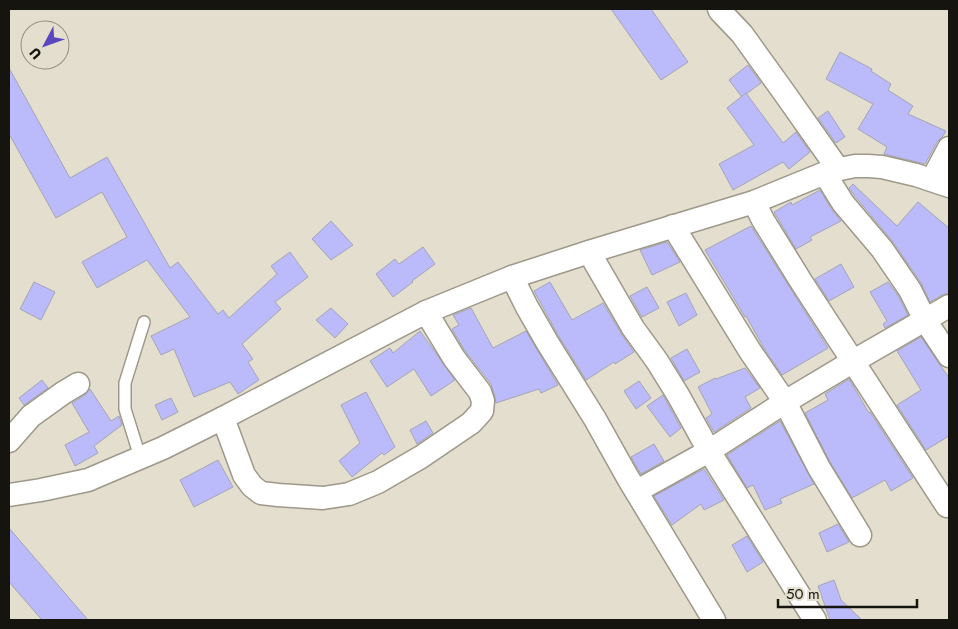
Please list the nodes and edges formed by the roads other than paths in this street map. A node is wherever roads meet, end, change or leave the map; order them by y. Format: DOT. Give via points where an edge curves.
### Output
graph roads {
  1 [pos="719,9"];
  2 [pos="949,148"];
  3 [pos="831,171"];
  4 [pos="941,183"];
  5 [pos="754,202"];
  6 [pos="673,226"];
  7 [pos="589,252"];
  8 [pos="512,277"];
  9 [pos="949,306"];
  10 [pos="426,312"];
  11 [pos="925,320"];
  12 [pos="144,322"];
  13 [pos="949,356"];
  14 [pos="852,362"];
  15 [pos="78,384"];
  16 [pos="786,402"];
  17 [pos="223,418"];
  18 [pos="9,441"];
  19 [pos="709,451"];
  20 [pos="140,458"];
  21 [pos="636,491"];
  22 [pos="9,496"];
  23 [pos="947,506"];
  24 [pos="860,535"];
  25 [pos="714,620"];
  26 [pos="815,620"];
  1 -- 3 [label="street" via="784,90"];
  2 -- 4 [label="street"];
  3 -- 4 [label="street" via="868,166"];
  3 -- 5 [label="street"];
  3 -- 11 [label="street" via="843,203 910,290"];
  5 -- 6 [label="street"];
  5 -- 14 [label="street"];
  6 -- 7 [label="street"];
  6 -- 16 [label="street" via="750,352"];
  7 -- 8 [label="street"];
  7 -- 19 [label="street" via="633,328 678,394"];
  8 -- 10 [label="street"];
  8 -- 21 [label="street"];
  9 -- 11 [label="street"];
  10 -- 17 [label="street"];
  10 -- 17 [label="street" via="454,358 480,392 482,411 471,423 378,482 349,494 323,498 261,493 244,475"];
  11 -- 13 [label="street"];
  11 -- 14 [label="street"];
  12 -- 20 [label="lane" via="125,383 125,409"];
  14 -- 16 [label="street"];
  14 -- 23 [label="street"];
  15 -- 18 [label="street" via="31,416"];
  16 -- 19 [label="street"];
  16 -- 24 [label="street" via="819,468"];
  17 -- 20 [label="street"];
  19 -- 21 [label="street"];
  19 -- 26 [label="street"];
  20 -- 22 [label="street" via="88,480"];
  21 -- 25 [label="street"];
}
